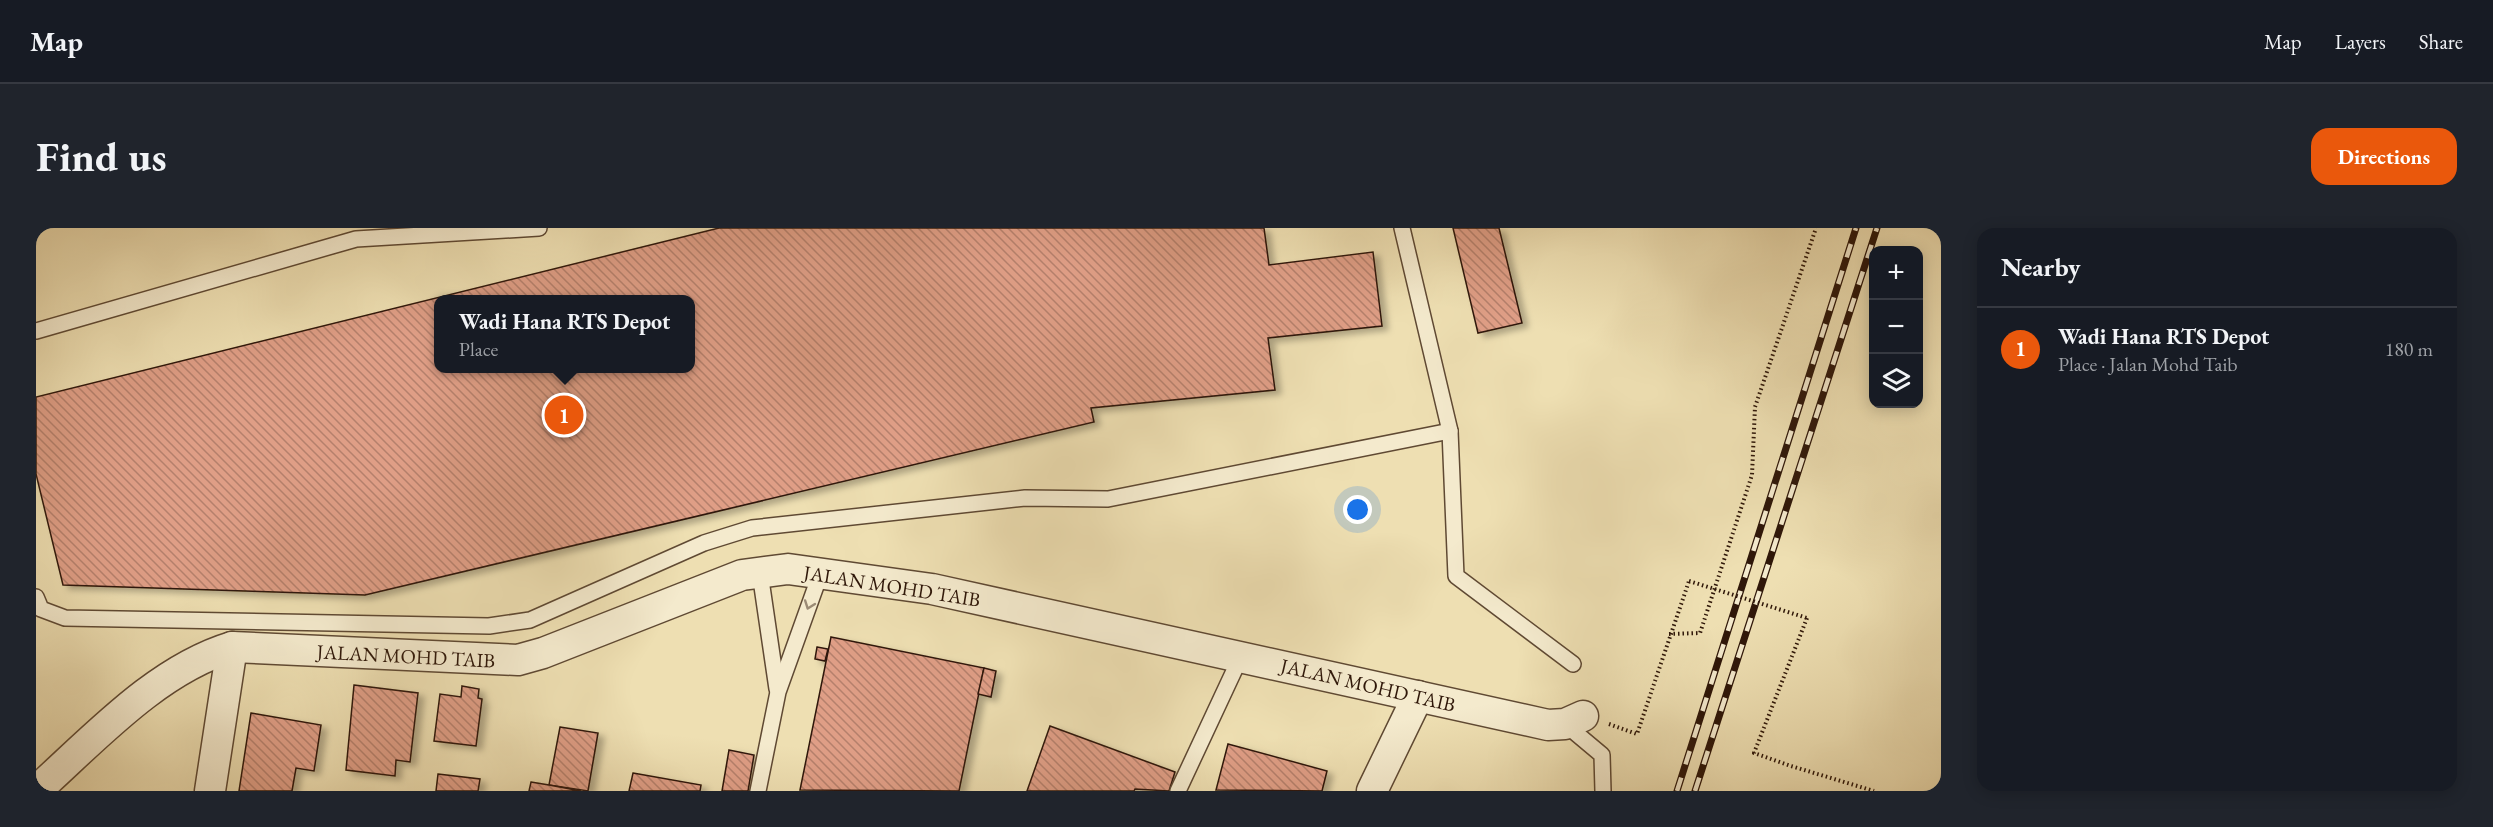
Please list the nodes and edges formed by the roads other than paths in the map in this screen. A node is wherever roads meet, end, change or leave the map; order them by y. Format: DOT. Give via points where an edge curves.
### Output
graph roads {
  1 [pos="539,228"];
  2 [pos="1402,228"];
  3 [pos="36,331"];
  4 [pos="1450,431"];
  5 [pos="820,572"];
  6 [pos="760,573"];
  7 [pos="36,597"];
  8 [pos="232,648"];
  9 [pos="1241,656"];
  10 [pos="1573,664"];
  11 [pos="778,692"];
  12 [pos="1418,696"];
  13 [pos="1574,720"];
  14 [pos="36,791"];
  15 [pos="210,791"];
  16 [pos="758,791"];
  17 [pos="1178,791"];
  18 [pos="1372,791"];
  19 [pos="1603,791"];
  1 -- 3 [label="lane" via="356,238"];
  2 -- 4 [label="lane"];
  4 -- 7 [label="lane" via="1107,499 1025,498 753,528 704,543 530,620 489,626 64,618 41,609"];
  4 -- 10 [label="lane" via="1456,576"];
  5 -- 6 [label="street, JALAN MOHD TAIB" via="788,569"];
  5 -- 9 [label="street, JALAN MOHD TAIB" via="932,589"];
  5 -- 11 [label="lane, one-way"];
  6 -- 8 [label="street, JALAN MOHD TAIB" via="742,575 518,660"];
  6 -- 11 [label="lane"];
  8 -- 14 [label="street, JALAN MOHD TAIB" via="205,655 169,676"];
  8 -- 15 [label="street"];
  9 -- 12 [label="street, JALAN MOHD TAIB"];
  9 -- 17 [label="lane"];
  11 -- 16 [label="lane"];
  12 -- 13 [label="street, JALAN MOHD TAIB" via="1548,725"];
  12 -- 18 [label="street"];
  13 -- 19 [label="lane" via="1602,755"];
}
